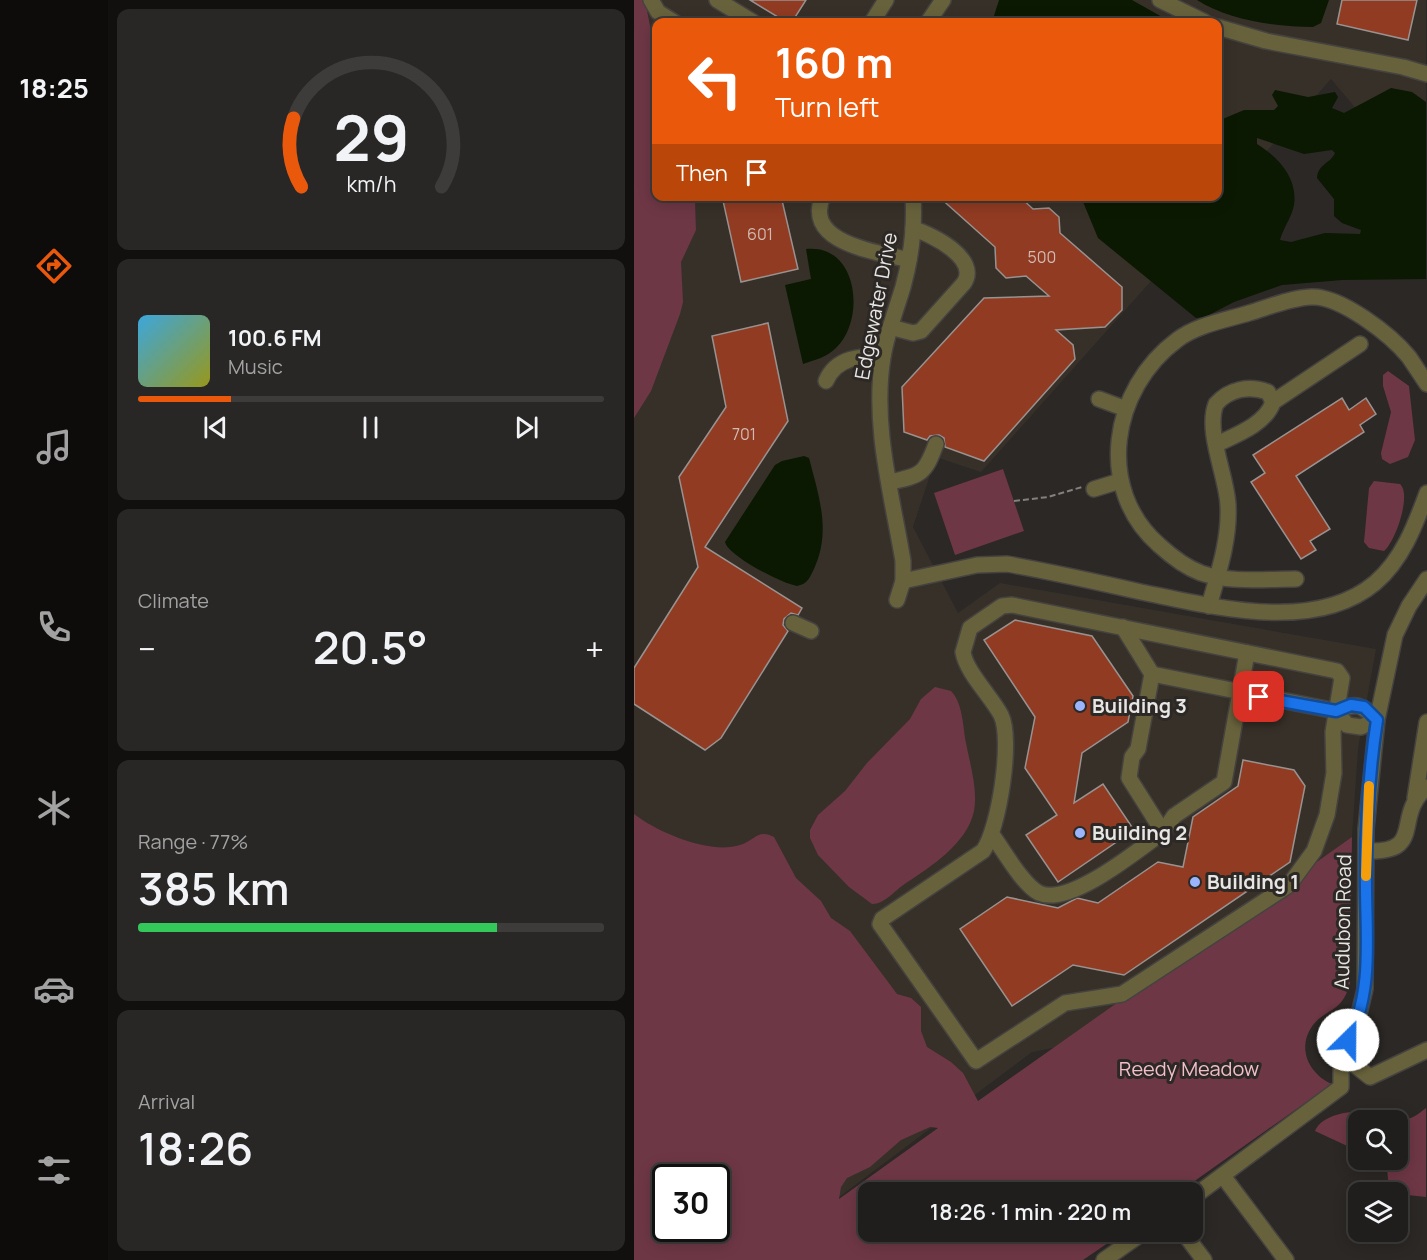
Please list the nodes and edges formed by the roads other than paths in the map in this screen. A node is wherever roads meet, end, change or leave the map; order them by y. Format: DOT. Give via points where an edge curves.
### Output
graph roads {
  1 [pos="651,0"];
  2 [pos="717,0"];
  3 [pos="886,0"];
  4 [pos="943,0"];
  5 [pos="1160,0"];
  6 [pos="668,18"];
  7 [pos="746,18"];
  8 [pos="875,18"];
  9 [pos="931,18"];
  10 [pos="1197,18"];
  11 [pos="1222,28"];
  12 [pos="1426,74"];
  13 [pos="822,201"];
  14 [pos="913,201"];
  15 [pos="913,229"];
  16 [pos="909,260"];
  17 [pos="890,327"];
  18 [pos="1360,344"];
  19 [pos="883,356"];
  20 [pos="826,381"];
  21 [pos="1426,384"];
  22 [pos="1099,399"];
  23 [pos="1273,402"];
  24 [pos="1126,409"];
  25 [pos="936,444"];
  26 [pos="1217,444"];
  27 [pos="1120,481"];
  28 [pos="889,482"];
  29 [pos="1089,487"];
  30 [pos="1426,493"];
  31 [pos="1218,577"];
  32 [pos="1296,579"];
  33 [pos="1426,579"];
  34 [pos="903,581"];
  35 [pos="897,600"];
  36 [pos="1209,606"];
  37 [pos="793,623"];
  38 [pos="1123,627"];
  39 [pos="811,631"];
  40 [pos="1248,653"];
  41 [pos="1152,674"];
  42 [pos="1240,693"];
  43 [pos="1336,711"];
  44 [pos="1377,720"];
  45 [pos="1426,722"];
  46 [pos="1421,792"];
  47 [pos="1163,832"];
  48 [pos="993,836"];
  49 [pos="1366,851"];
  50 [pos="1426,1050"];
  51 [pos="1341,1054"];
  52 [pos="1223,1176"];
  53 [pos="1203,1190"];
  54 [pos="1131,1242"];
  55 [pos="1190,1242"];
  56 [pos="1108,1259"];
  57 [pos="1204,1260"];
  58 [pos="1286,1260"];
  1 -- 6 [label="street"];
  2 -- 7 [label="street"];
  3 -- 8 [label="street"];
  4 -- 9 [label="street"];
  5 -- 10 [label="street"];
  11 -- 12 [label="street"];
  13 -- 16 [label="street" via="820,216 829,234 862,248"];
  14 -- 15 [label="street, Edgewater Drive"];
  15 -- 16 [label="street, Edgewater Drive"];
  15 -- 17 [label="street" via="931,234 948,247 966,263 968,275 921,331 913,333"];
  16 -- 17 [label="street, Edgewater Drive"];
  17 -- 19 [label="street, Edgewater Drive"];
  18 -- 23 [label="street"];
  19 -- 20 [label="street" via="860,356 841,363 832,369"];
  19 -- 28 [label="street, Edgewater Drive" via="880,420"];
  21 -- 24 [label="street" via="1409,357 1381,332 1334,300 1310,297 1186,334 1151,365 1135,387"];
  22 -- 24 [label="street"];
  23 -- 26 [label="street" via="1258,422"];
  23 -- 26 [label="street" via="1268,392 1255,388 1240,389 1220,399 1213,414"];
  24 -- 27 [label="street" via="1117,448"];
  25 -- 28 [label="street" via="920,474"];
  26 -- 31 [label="street" via="1228,504"];
  27 -- 29 [label="street"];
  27 -- 31 [label="street" via="1129,507 1145,533 1180,562"];
  28 -- 34 [label="street, Edgewater Drive"];
  30 -- 36 [label="street" via="1410,537 1391,566 1374,584 1357,594 1331,606 1293,612"];
  31 -- 32 [label="street"];
  31 -- 36 [label="street"];
  33 -- 44 [label="street, Audubon Road" via="1395,635"];
  34 -- 35 [label="street, Edgewater Drive"];
  34 -- 36 [label="street" via="977,565 1007,564"];
  37 -- 39 [label="street"];
  38 -- 40 [label="street"];
  38 -- 41 [label="street"];
  38 -- 48 [label="street" via="1008,605 967,631 963,655 1002,716 1005,729"];
  40 -- 42 [label="street"];
  40 -- 43 [label="street" via="1339,672 1342,678"];
  41 -- 42 [label="street"];
  41 -- 47 [label="street" via="1129,777"];
  42 -- 43 [label="street"];
  42 -- 47 [label="street" via="1224,782 1174,816"];
  43 -- 44 [label="street" via="1347,725 1361,727"];
  43 -- 48 [label="street" via="1332,740 1334,773 1325,821 1308,861 1289,885 1122,994 1065,1003 976,1061 880,924 983,851"];
  44 -- 49 [label="street, Audubon Road"];
  45 -- 46 [label="street"];
  46 -- 49 [label="street" via="1398,849"];
  47 -- 48 [label="street" via="1098,879 1056,895 1038,892 1029,884"];
  49 -- 51 [label="street, Audubon Road" via="1364,989 1355,1027"];
  50 -- 51 [label="street" via="1370,1077"];
  51 -- 52 [label="street, Audubon Road" via="1340,1087"];
  52 -- 53 [label="street, Audubon Road"];
  52 -- 58 [label="street"];
  54 -- 56 [label="street"];
  55 -- 57 [label="street"];
}
